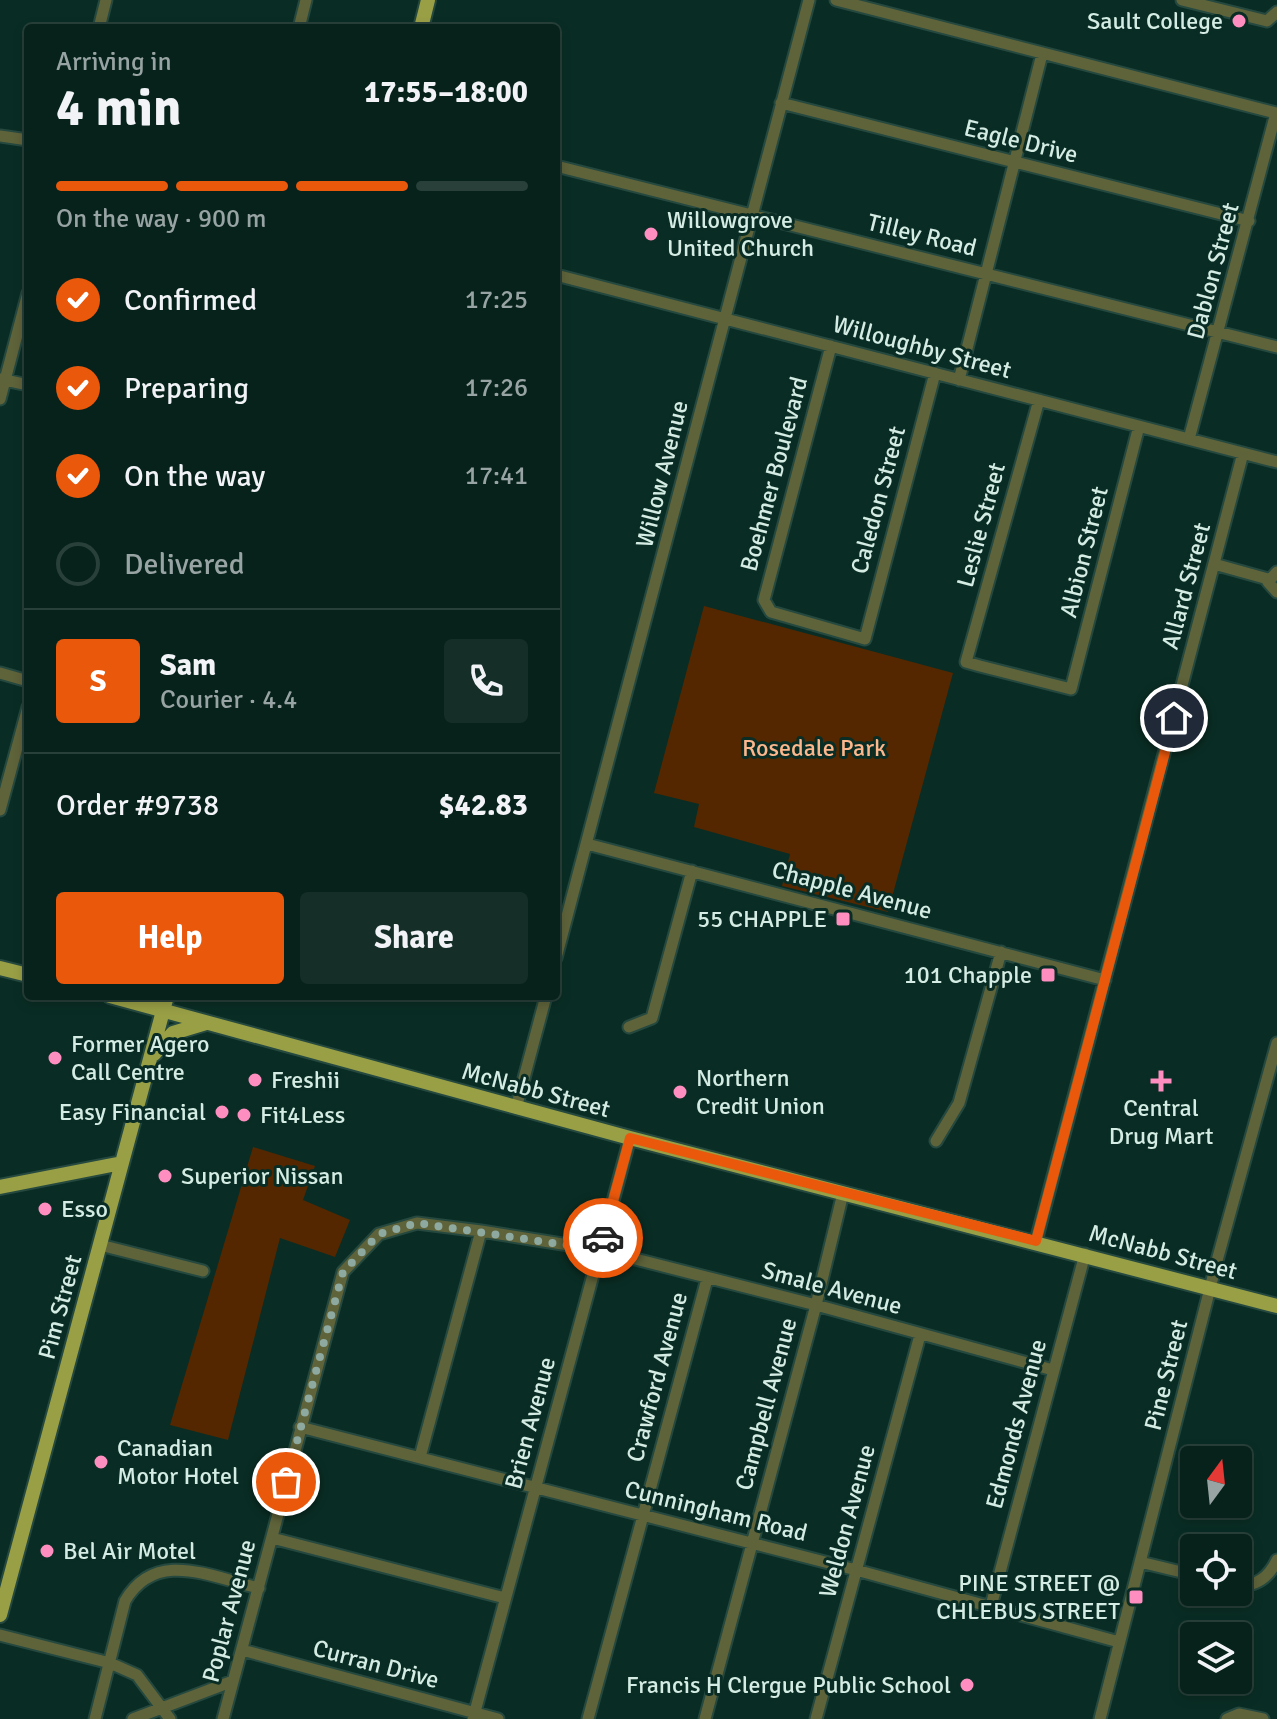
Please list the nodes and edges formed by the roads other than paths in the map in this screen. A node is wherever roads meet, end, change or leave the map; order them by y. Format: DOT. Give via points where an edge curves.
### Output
graph roads {
  1 [pos="106,0"];
  2 [pos="306,0"];
  3 [pos="428,0"];
  4 [pos="809,0"];
  5 [pos="836,0"];
  6 [pos="1182,0"];
  7 [pos="1277,12"];
  8 [pos="100,24"];
  9 [pos="300,24"];
  10 [pos="422,24"];
  11 [pos="1042,54"];
  12 [pos="781,103"];
  13 [pos="1276,113"];
  14 [pos="0,136"];
  15 [pos="24,139"];
  16 [pos="1016,163"];
  17 [pos="560,167"];
  18 [pos="750,216"];
  19 [pos="1249,221"];
  20 [pos="987,274"];
  21 [pos="560,276"];
  22 [pos="24,306"];
  23 [pos="725,319"];
  24 [pos="1219,332"];
  25 [pos="831,346"];
  26 [pos="1277,347"];
  27 [pos="935,373"];
  28 [pos="2,379"];
  29 [pos="959,380"];
  30 [pos="24,384"];
  31 [pos="0,399"];
  32 [pos="1039,400"];
  33 [pos="1139,426"];
  34 [pos="1189,439"];
  35 [pos="1243,453"];
  36 [pos="1277,462"];
  37 [pos="1214,564"];
  38 [pos="1273,575"];
  39 [pos="1277,592"];
  40 [pos="865,639"];
  41 [pos="0,673"];
  42 [pos="24,680"];
  43 [pos="1071,689"];
  44 [pos="24,722"];
  45 [pos="0,810"];
  46 [pos="587,844"];
  47 [pos="692,871"];
  48 [pos="560,943"];
  49 [pos="1001,952"];
  50 [pos="0,968"];
  51 [pos="24,974"];
  52 [pos="1105,980"];
  53 [pos="141,1000"];
  54 [pos="545,1000"];
  55 [pos="165,1003"];
  56 [pos="208,1022"];
  57 [pos="629,1027"];
  58 [pos="1277,1043"];
  59 [pos="153,1054"];
  60 [pos="516,1108"];
  61 [pos="630,1138"];
  62 [pos="936,1141"];
  63 [pos="122,1163"];
  64 [pos="0,1187"];
  65 [pos="843,1193"];
  66 [pos="481,1231"];
  67 [pos="1036,1241"];
  68 [pos="100,1245"];
  69 [pos="600,1250"];
  70 [pos="1085,1254"];
  71 [pos="203,1271"];
  72 [pos="707,1279"];
  73 [pos="1211,1288"];
  74 [pos="816,1305"];
  75 [pos="1277,1306"];
  76 [pos="920,1335"];
  77 [pos="1053,1370"];
  78 [pos="300,1427"];
  79 [pos="420,1457"];
  80 [pos="536,1488"];
  81 [pos="642,1514"];
  82 [pos="272,1538"];
  83 [pos="751,1543"];
  84 [pos="1277,1560"];
  85 [pos="1140,1562"];
  86 [pos="856,1570"];
  87 [pos="1180,1572"];
  88 [pos="1252,1586"];
  89 [pos="259,1588"];
  90 [pos="505,1598"];
  91 [pos="991,1606"];
  92 [pos="0,1615"];
  93 [pos="0,1635"];
  94 [pos="1119,1642"];
  95 [pos="242,1650"];
  96 [pos="110,1663"];
  97 [pos="233,1681"];
  98 [pos="160,1709"];
  99 [pos="474,1716"];
  100 [pos="95,1719"];
  101 [pos="133,1719"];
  102 [pos="170,1719"];
  103 [pos="223,1719"];
  104 [pos="498,1719"];
  105 [pos="588,1719"];
  106 [pos="705,1719"];
  107 [pos="816,1719"];
  108 [pos="1100,1719"];
  109 [pos="1227,1719"];
  110 [pos="1263,1719"];
  1 -- 8 [label="street"];
  2 -- 9 [label="street"];
  3 -- 10 [label="main road"];
  4 -- 12 [label="street, Willow Avenue"];
  5 -- 11 [label="street"];
  6 -- 7 [label="street" via="1267,21"];
  11 -- 13 [label="street"];
  11 -- 16 [label="street"];
  12 -- 16 [label="street, Eagle Drive"];
  12 -- 18 [label="street, Willow Avenue"];
  13 -- 19 [label="street, Dablon Street"];
  14 -- 15 [label="street"];
  16 -- 19 [label="street, Eagle Drive"];
  16 -- 20 [label="street"];
  17 -- 18 [label="street, Tilley Road"];
  18 -- 20 [label="street, Tilley Road"];
  18 -- 23 [label="street, Willow Avenue"];
  19 -- 24 [label="street, Dablon Street"];
  20 -- 24 [label="street, Tilley Road"];
  20 -- 29 [label="street"];
  21 -- 23 [label="street, Willoughby Street"];
  22 -- 28 [label="street"];
  23 -- 25 [label="street, Willoughby Street"];
  23 -- 46 [label="street, Willow Avenue"];
  24 -- 26 [label="street, Tilley Road"];
  24 -- 34 [label="street, Dablon Street"];
  25 -- 27 [label="street, Willoughby Street"];
  25 -- 40 [label="street, Boehmer Boulevard" via="764,600 771,612"];
  27 -- 29 [label="street, Willoughby Street"];
  27 -- 40 [label="street, Caledon Street"];
  28 -- 30 [label="street"];
  28 -- 31 [label="street"];
  29 -- 32 [label="street, Willoughby Street"];
  32 -- 33 [label="street, Willoughby Street"];
  32 -- 43 [label="street, Leslie Street" via="966,662"];
  33 -- 34 [label="street, Willoughby Street"];
  33 -- 43 [label="street, Albion Street"];
  34 -- 35 [label="street, Willoughby Street"];
  35 -- 36 [label="street, Willoughby Street"];
  35 -- 37 [label="street, Allard Street"];
  37 -- 38 [label="street"];
  37 -- 52 [label="street, Allard Street"];
  38 -- 39 [label="street" via="1270,588"];
  41 -- 42 [label="street"];
  44 -- 45 [label="street"];
  46 -- 47 [label="street, Chapple Avenue"];
  46 -- 48 [label="street, Willow Avenue"];
  47 -- 49 [label="street, Chapple Avenue"];
  47 -- 57 [label="street" via="652,1018"];
  49 -- 52 [label="street, Chapple Avenue"];
  49 -- 62 [label="street" via="959,1103"];
  50 -- 51 [label="main road"];
  52 -- 67 [label="street, Allard Street"];
  53 -- 55 [label="main road, McNabb Street"];
  54 -- 60 [label="street"];
  55 -- 56 [label="main road, McNabb Street"];
  55 -- 59 [label="main road, Pim Street"];
  56 -- 59 [label="main road" via="173,1033"];
  56 -- 60 [label="main road, McNabb Street"];
  58 -- 73 [label="street, Pine Street"];
  59 -- 63 [label="main road, Pim Street"];
  60 -- 61 [label="main road, McNabb Street"];
  61 -- 65 [label="main road, McNabb Street"];
  61 -- 69 [label="street, Brien Avenue"];
  63 -- 64 [label="main road"];
  63 -- 68 [label="main road, Pim Street"];
  65 -- 67 [label="main road, McNabb Street"];
  65 -- 74 [label="street, Campbell Avenue"];
  66 -- 69 [label="street, Poplar Avenue"];
  66 -- 78 [label="street, Poplar Avenue" via="417,1223 379,1234 343,1272"];
  66 -- 79 [label="street"];
  67 -- 70 [label="main road, McNabb Street"];
  68 -- 71 [label="street"];
  68 -- 92 [label="main road, Pim Street"];
  69 -- 72 [label="street, Smale Avenue"];
  69 -- 80 [label="street, Brien Avenue"];
  70 -- 73 [label="main road, McNabb Street"];
  70 -- 77 [label="street, Edmonds Avenue"];
  72 -- 74 [label="street, Smale Avenue"];
  72 -- 81 [label="street, Crawford Avenue"];
  73 -- 75 [label="main road, McNabb Street"];
  73 -- 85 [label="street, Pine Street"];
  74 -- 76 [label="street, Smale Avenue"];
  74 -- 83 [label="street, Campbell Avenue"];
  76 -- 77 [label="street, Smale Avenue"];
  76 -- 86 [label="street, Weldon Avenue"];
  77 -- 91 [label="street, Edmonds Avenue"];
  78 -- 79 [label="street, Cunningham Road"];
  78 -- 82 [label="street, Poplar Avenue"];
  79 -- 80 [label="street, Cunningham Road"];
  80 -- 81 [label="street, Cunningham Road"];
  80 -- 90 [label="street, Brien Avenue"];
  81 -- 83 [label="street, Cunningham Road"];
  81 -- 105 [label="street, Crawford Avenue"];
  82 -- 89 [label="street, Poplar Avenue"];
  82 -- 90 [label="street"];
  83 -- 86 [label="street, Cunningham Road"];
  83 -- 106 [label="street, Campbell Avenue"];
  84 -- 88 [label="street"];
  85 -- 87 [label="street"];
  85 -- 94 [label="street, Pine Street"];
  86 -- 91 [label="street, Cunningham Road"];
  86 -- 107 [label="street, Weldon Avenue"];
  89 -- 95 [label="street, Poplar Avenue"];
  89 -- 96 [label="street" via="172,1568 152,1572 135,1584 125,1601"];
  90 -- 99 [label="street, Brien Avenue"];
  91 -- 94 [label="street, Cunningham Road"];
  93 -- 96 [label="street"];
  94 -- 108 [label="street, Pine Street"];
  95 -- 97 [label="street, Poplar Avenue"];
  95 -- 99 [label="street, Curran Drive"];
  96 -- 98 [label="street" via="137,1675"];
  96 -- 100 [label="street"];
  97 -- 98 [label="street"];
  97 -- 103 [label="street, Poplar Avenue"];
  98 -- 101 [label="street"];
  98 -- 102 [label="street"];
  99 -- 104 [label="street, Curran Drive"];
  109 -- 110 [label="street" via="1239,1714"];
}
